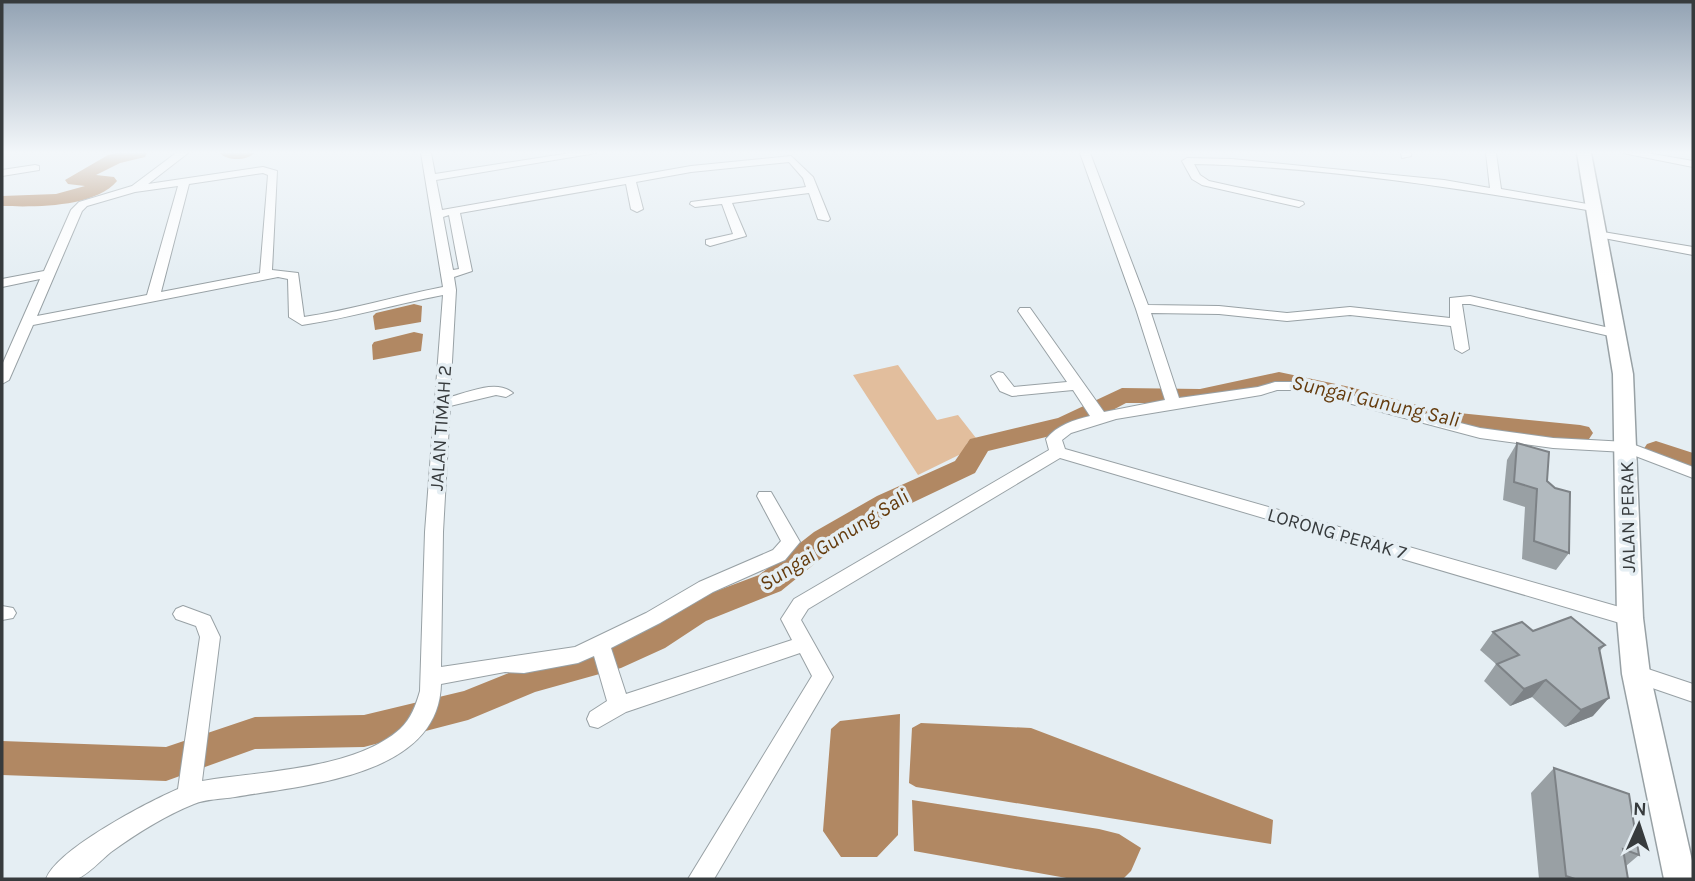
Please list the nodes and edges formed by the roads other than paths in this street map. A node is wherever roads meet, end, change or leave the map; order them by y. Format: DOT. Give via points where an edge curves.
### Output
graph roads {
  1 [pos="115,194"];
  2 [pos="181,194"];
  3 [pos="272,194"];
  4 [pos="438,194"];
  5 [pos="546,194"];
  6 [pos="633,194"];
  7 [pos="775,194"];
  8 [pos="814,194"];
  9 [pos="1100,194"];
  10 [pos="1255,194"];
  11 [pos="1514,194"];
  12 [pos="1591,194"];
  13 [pos="726,201"];
  14 [pos="695,204"];
  15 [pos="1299,204"];
  16 [pos="1593,208"];
  17 [pos="636,209"];
  18 [pos="446,212"];
  19 [pos="824,219"];
  20 [pos="1597,234"];
  21 [pos="710,242"];
  22 [pos="1693,251"];
  23 [pos="49,274"];
  24 [pos="266,275"];
  25 [pos="450,282"];
  26 [pos="2,283"];
  27 [pos="153,299"];
  28 [pos="1143,309"];
  29 [pos="1025,312"];
  30 [pos="28,322"];
  31 [pos="1457,323"];
  32 [pos="1614,334"];
  33 [pos="1462,349"];
  34 [pos="998,376"];
  35 [pos="2,380"];
  36 [pos="1076,386"];
  37 [pos="506,393"];
  38 [pos="1172,399"];
  39 [pos="444,402"];
  40 [pos="1095,410"];
  41 [pos="1056,445"];
  42 [pos="1627,447"];
  43 [pos="1693,473"];
  44 [pos="765,496"];
  45 [pos="183,614"];
  46 [pos="1630,618"];
  47 [pos="803,644"];
  48 [pos="602,653"];
  49 [pos="1636,674"];
  50 [pos="430,677"];
  51 [pos="1693,693"];
  52 [pos="619,705"];
  53 [pos="598,719"];
  54 [pos="190,794"];
  55 [pos="58,879"];
  56 [pos="700,879"];
  57 [pos="1680,879"];
  1 -- 23 [label="street" via="79,207"];
  2 -- 27 [label="street"];
  3 -- 24 [label="street"];
  4 -- 18 [label="street, JALAN TIMAH 2"];
  5 -- 18 [label="street"];
  6 -- 17 [label="street"];
  7 -- 13 [label="street"];
  8 -- 19 [label="street"];
  9 -- 28 [label="street"];
  10 -- 15 [label="street"];
  11 -- 16 [label="street"];
  12 -- 16 [label="street, JALAN PERAK"];
  13 -- 14 [label="street"];
  13 -- 21 [label="street" via="740,236"];
  16 -- 20 [label="street, JALAN PERAK"];
  18 -- 25 [label="street, JALAN TIMAH 2"];
  20 -- 22 [label="street"];
  20 -- 32 [label="street, JALAN PERAK"];
  23 -- 26 [label="street"];
  23 -- 30 [label="street"];
  24 -- 25 [label="street" via="294,276 296,317 302,321 339,316"];
  24 -- 27 [label="street"];
  25 -- 39 [label="street, JALAN TIMAH 2"];
  27 -- 30 [label="street"];
  28 -- 31 [label="street" via="1287,317 1350,311"];
  28 -- 38 [label="street"];
  29 -- 36 [label="street"];
  30 -- 35 [label="street"];
  31 -- 32 [label="street" via="1455,301 1470,300"];
  31 -- 33 [label="street"];
  32 -- 42 [label="street, JALAN PERAK" via="1623,374"];
  34 -- 36 [label="street" via="1012,392"];
  36 -- 40 [label="street"];
  37 -- 39 [label="street" via="496,390"];
  38 -- 40 [label="street"];
  38 -- 42 [label="street" via="1298,386 1489,435"];
  39 -- 50 [label="street, JALAN TIMAH 2" via="433,532"];
  40 -- 41 [label="street" via="1057,433"];
  41 -- 46 [label="street, LORONG PERAK 7"];
  41 -- 47 [label="street" via="801,604 791,619"];
  42 -- 43 [label="street"];
  42 -- 46 [label="street, JALAN PERAK"];
  44 -- 48 [label="street" via="790,542 788,548 706,587"];
  45 -- 54 [label="street" via="203,621 211,637"];
  46 -- 49 [label="street, JALAN PERAK"];
  47 -- 52 [label="street"];
  47 -- 56 [label="street" via="820,666 822,677"];
  48 -- 50 [label="street"];
  48 -- 52 [label="street"];
  49 -- 51 [label="street"];
  49 -- 57 [label="street, JALAN PERAK"];
  50 -- 54 [label="street, JALAN TIMAH 2" via="426,705 415,727 393,747 352,765"];
  52 -- 53 [label="street"];
  54 -- 55 [label="street" via="98,846"];
}
